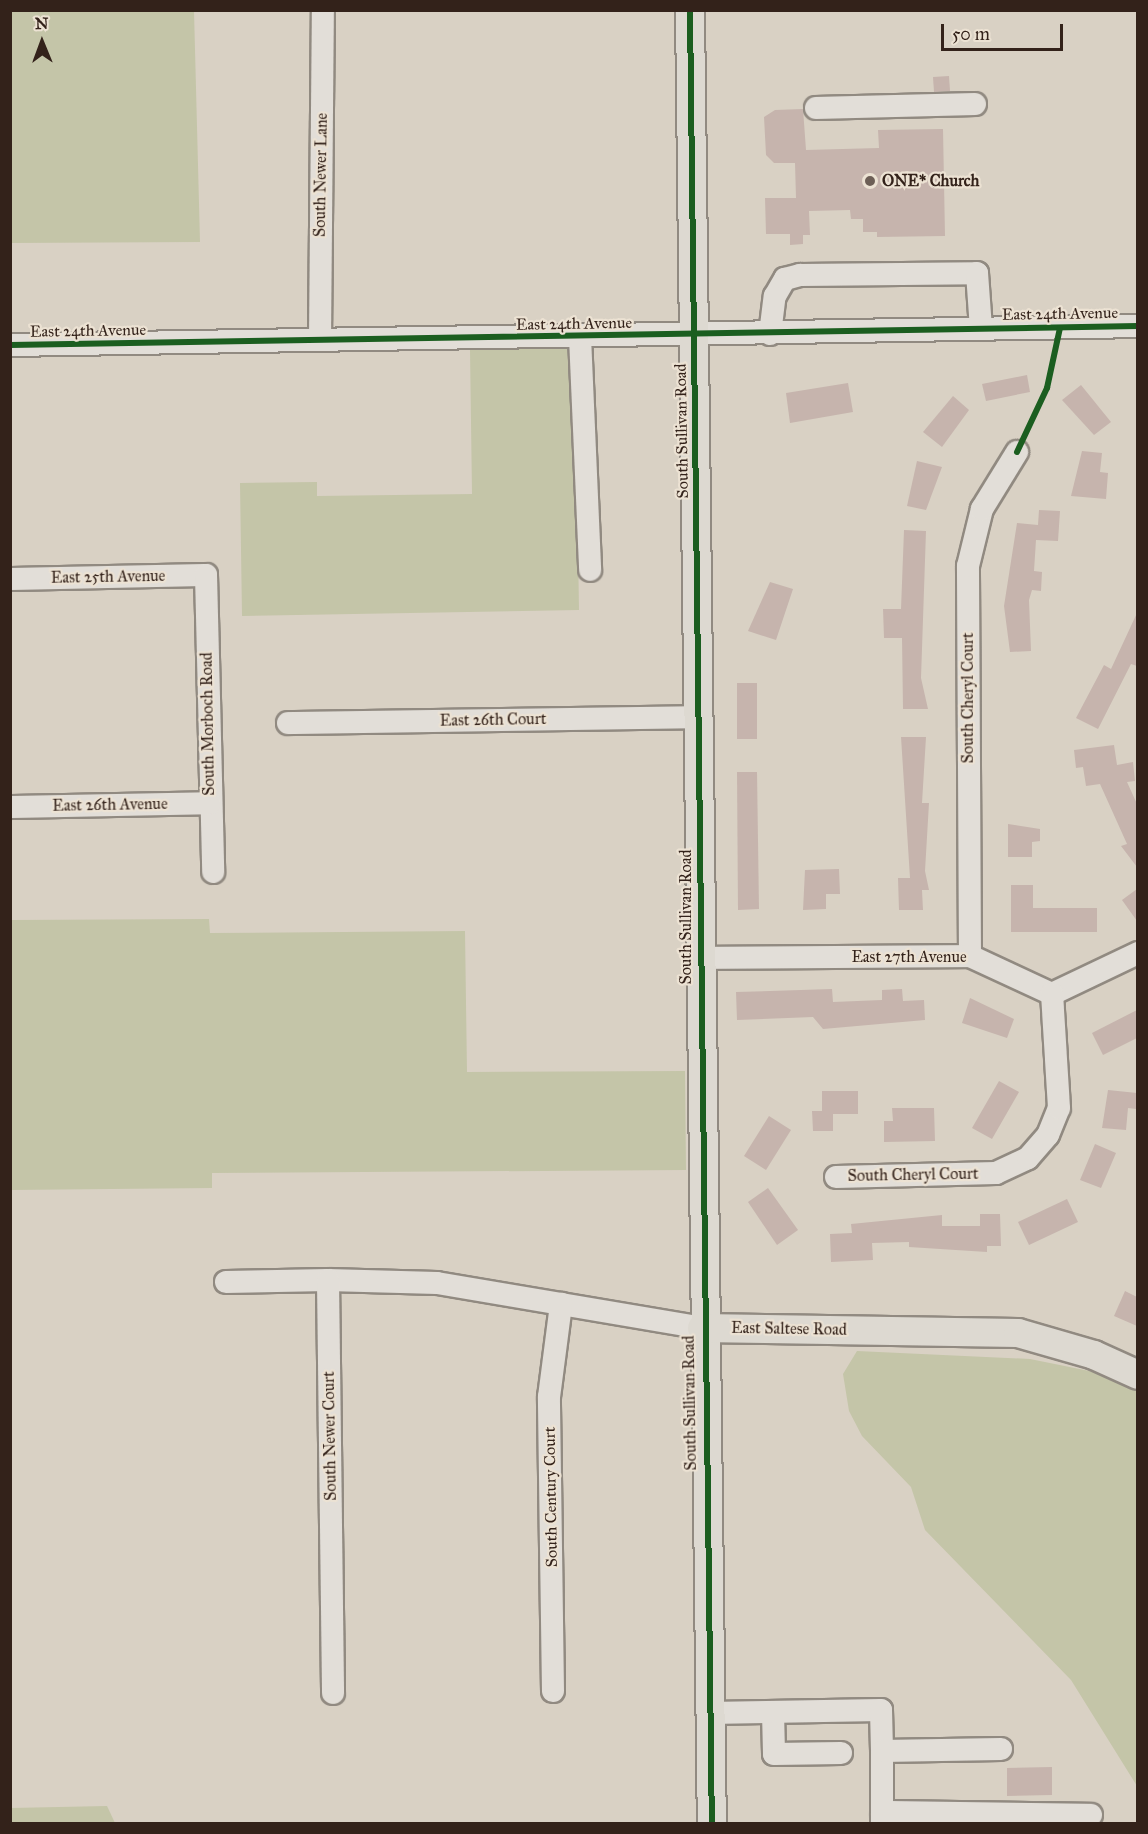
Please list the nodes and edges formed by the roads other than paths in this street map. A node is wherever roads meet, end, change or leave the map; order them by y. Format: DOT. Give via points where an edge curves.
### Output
graph roads {
  1 [pos="323,10"];
  2 [pos="690,10"];
  3 [pos="975,104"];
  4 [pos="816,108"];
  5 [pos="1137,326"];
  6 [pos="981,330"];
  7 [pos="770,334"];
  8 [pos="694,336"];
  9 [pos="580,337"];
  10 [pos="320,340"];
  11 [pos="10,345"];
  12 [pos="1017,452"];
  13 [pos="590,570"];
  14 [pos="206,575"];
  15 [pos="10,579"];
  16 [pos="698,717"];
  17 [pos="288,723"];
  18 [pos="210,803"];
  19 [pos="10,807"];
  20 [pos="213,872"];
  21 [pos="1137,953"];
  22 [pos="970,956"];
  23 [pos="700,958"];
  24 [pos="1052,994"];
  25 [pos="836,1177"];
  26 [pos="328,1280"];
  27 [pos="226,1282"];
  28 [pos="561,1304"];
  29 [pos="702,1328"];
  30 [pos="1137,1375"];
  31 [pos="553,1691"];
  32 [pos="333,1693"];
  33 [pos="773,1712"];
  34 [pos="710,1713"];
  35 [pos="1002,1749"];
  36 [pos="882,1751"];
  37 [pos="841,1753"];
  38 [pos="1091,1815"];
  39 [pos="882,1818"];
  40 [pos="1027,1819"];
  41 [pos="711,1824"];
  1 -- 10 [label="street, South Newer Lane"];
  2 -- 8 [label="main road, South Sullivan Road"];
  3 -- 4 [label="street"];
  5 -- 6 [label="street, East 24th Avenue"];
  6 -- 7 [label="street, East 24th Avenue"];
  6 -- 7 [label="street" via="977,273 800,275 785,279 775,296"];
  7 -- 8 [label="street, East 24th Avenue"];
  8 -- 9 [label="street, East 24th Avenue"];
  8 -- 16 [label="main road, South Sullivan Road"];
  9 -- 10 [label="street, East 24th Avenue"];
  9 -- 13 [label="street"];
  10 -- 11 [label="street, East 24th Avenue"];
  12 -- 22 [label="street, South Cheryl Court" via="982,509 969,566"];
  14 -- 15 [label="street, East 25th Avenue"];
  14 -- 18 [label="street, South Morboch Road"];
  16 -- 17 [label="street, East 26th Court"];
  16 -- 23 [label="main road, South Sullivan Road"];
  18 -- 19 [label="street, East 26th Avenue"];
  18 -- 20 [label="street, South Morboch Road"];
  21 -- 24 [label="street"];
  22 -- 23 [label="street, East 27th Avenue"];
  22 -- 24 [label="street, East 27th Avenue"];
  23 -- 29 [label="main road, South Sullivan Road"];
  24 -- 25 [label="street, South Cheryl Court" via="1059,1108 1048,1135 1028,1158 996,1173"];
  26 -- 27 [label="street"];
  26 -- 28 [label="street, East Saltese Road" via="436,1283"];
  26 -- 32 [label="street, South Newer Court"];
  28 -- 29 [label="street, East Saltese Road"];
  28 -- 31 [label="street, South Century Court" via="549,1397"];
  29 -- 30 [label="main road, East Saltese Road" via="1018,1333 1094,1355"];
  29 -- 34 [label="main road, South Sullivan Road"];
  33 -- 34 [label="street"];
  33 -- 36 [label="street" via="881,1710"];
  33 -- 37 [label="street" via="774,1754"];
  34 -- 41 [label="main road, South Sullivan Road"];
  35 -- 36 [label="street"];
  36 -- 39 [label="street"];
  38 -- 40 [label="street"];
  39 -- 40 [label="street"];
}
